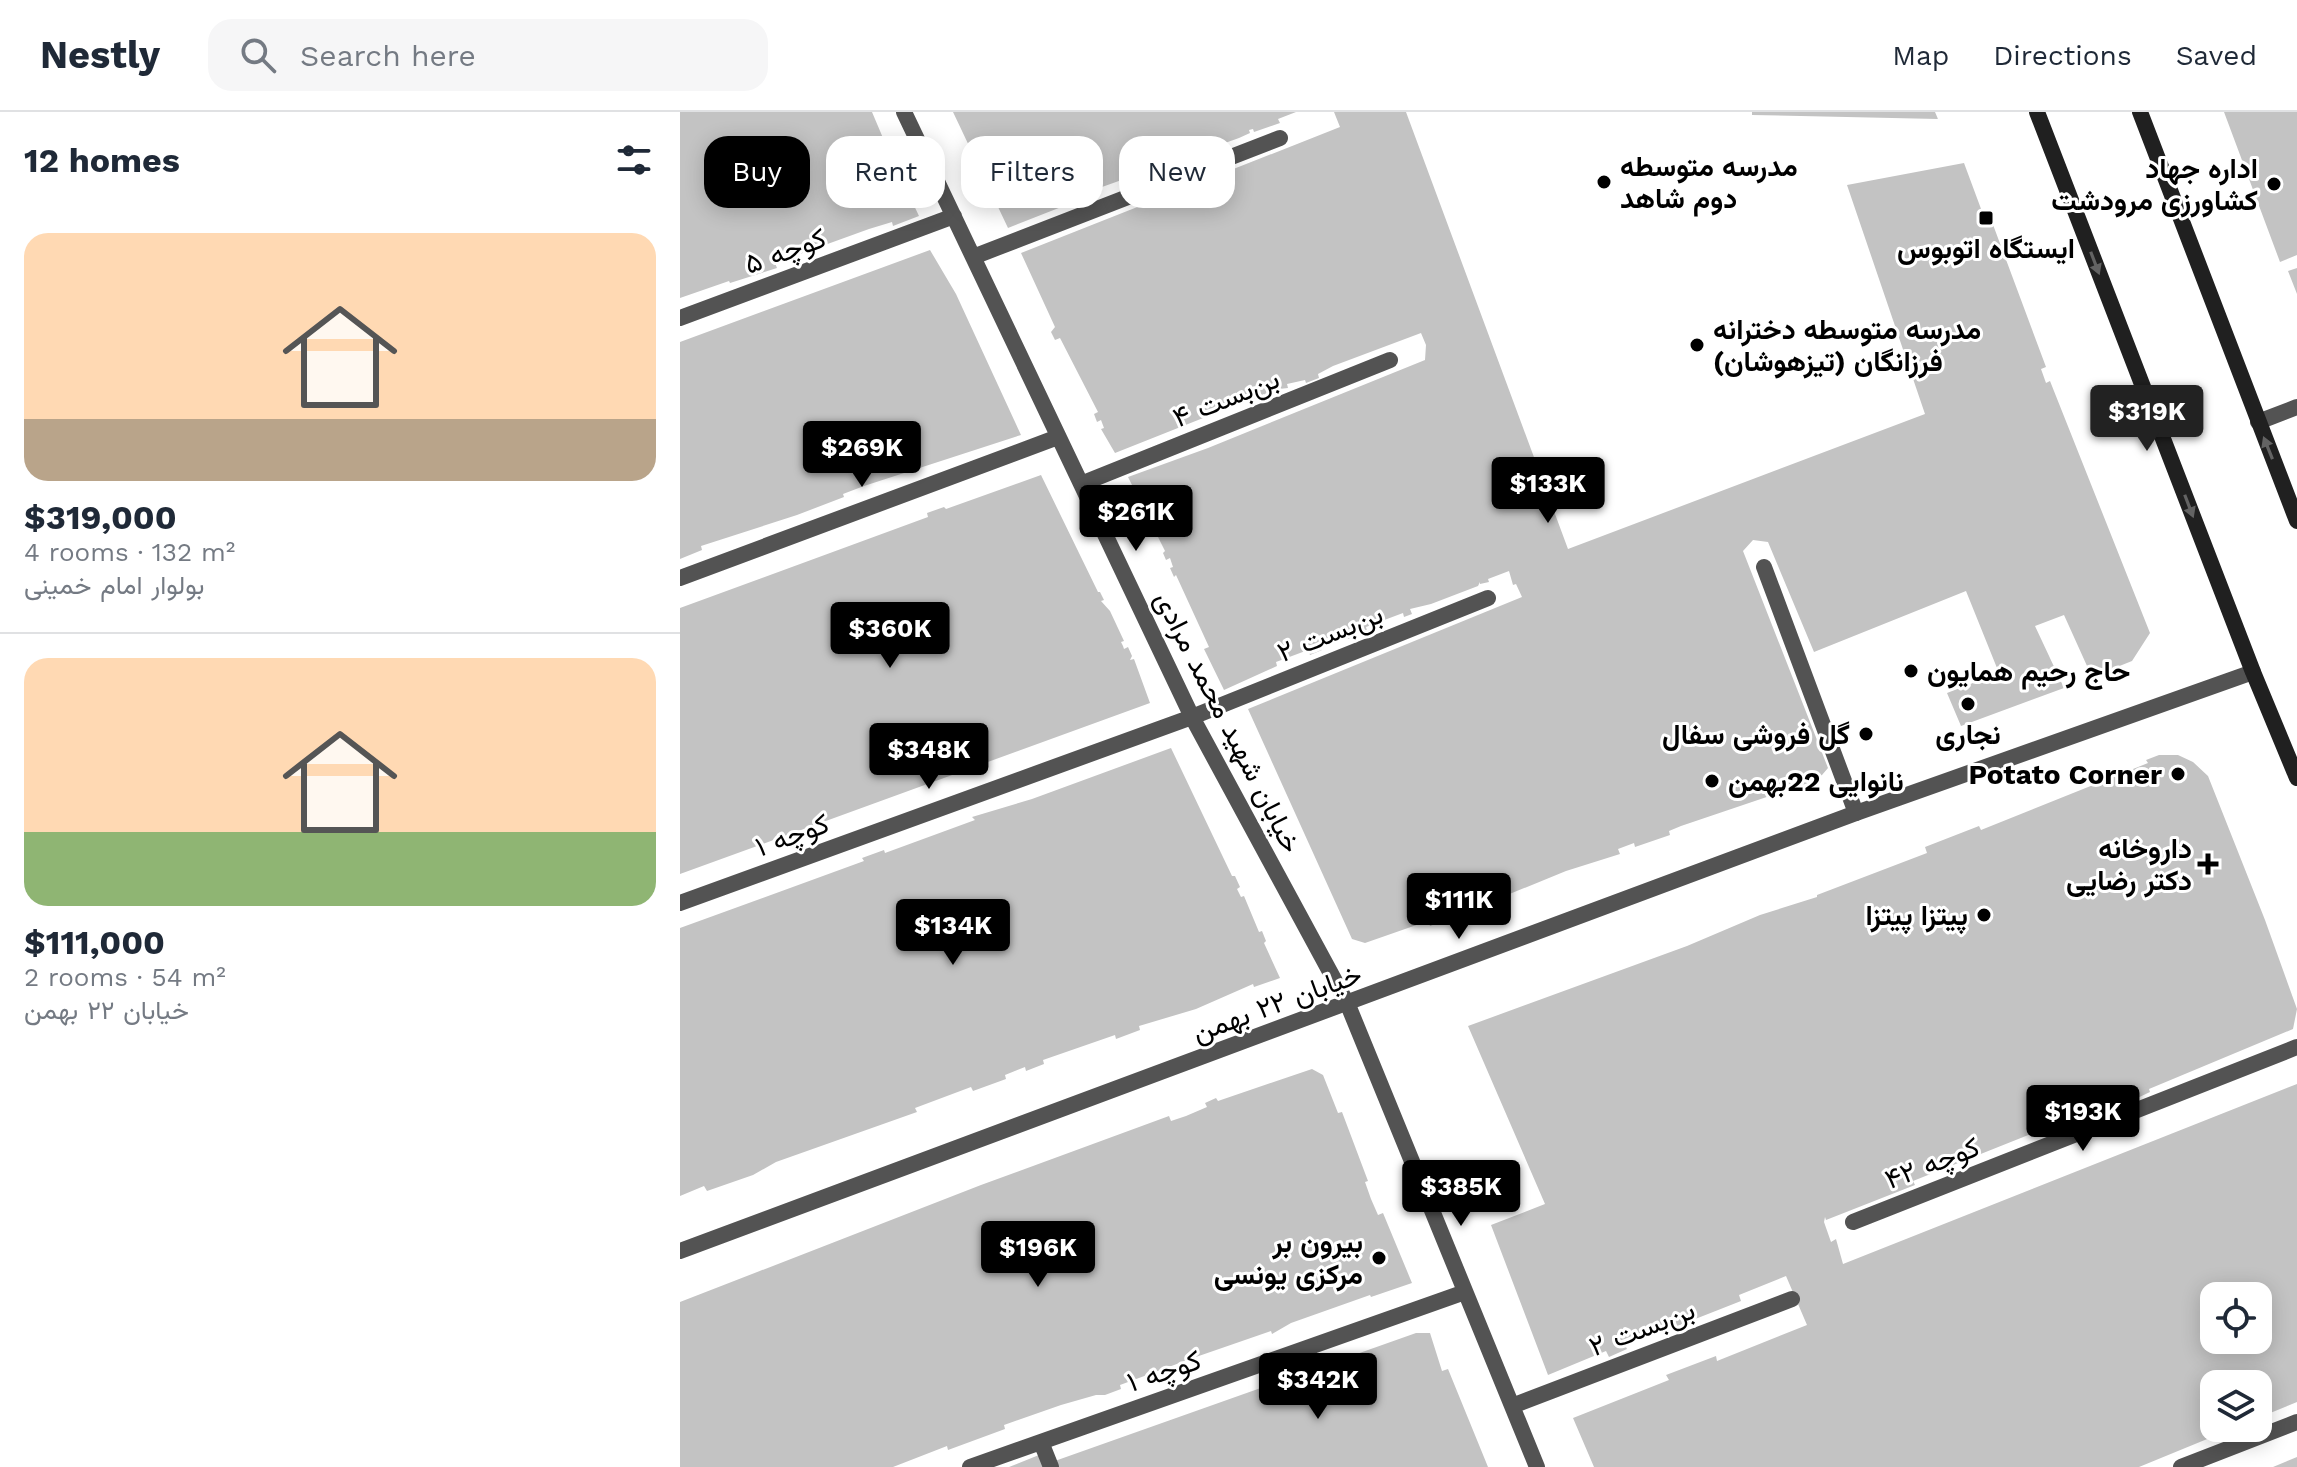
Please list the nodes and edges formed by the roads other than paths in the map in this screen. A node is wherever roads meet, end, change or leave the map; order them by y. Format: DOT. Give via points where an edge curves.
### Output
graph roads {
  1 [pos="904,112"];
  2 [pos="2037,112"];
  3 [pos="2140,112"];
  4 [pos="1280,138"];
  5 [pos="954,216"];
  6 [pos="973,257"];
  7 [pos="680,318"];
  8 [pos="1390,360"];
  9 [pos="2297,407"];
  10 [pos="2258,422"];
  11 [pos="1058,437"];
  12 [pos="1081,484"];
  13 [pos="2297,521"];
  14 [pos="1764,567"];
  15 [pos="680,578"];
  16 [pos="1488,598"];
  17 [pos="2253,672"];
  18 [pos="1192,717"];
  19 [pos="2297,778"];
  20 [pos="1856,813"];
  21 [pos="680,903"];
  22 [pos="1348,1005"];
  23 [pos="2297,1047"];
  24 [pos="1853,1222"];
  25 [pos="680,1251"];
  26 [pos="1465,1292"];
  27 [pos="1792,1299"];
  28 [pos="1512,1406"];
  29 [pos="2297,1422"];
  30 [pos="1041,1442"];
  31 [pos="970,1467"];
  32 [pos="1051,1467"];
  33 [pos="1537,1467"];
  34 [pos="2181,1467"];
  1 -- 5 [label="street, خیابان شهید محمد مرادی"];
  2 -- 17 [label="main road, one-way"];
  3 -- 10 [label="main road"];
  4 -- 6 [label="street"];
  5 -- 6 [label="street, خیابان شهید محمد مرادی"];
  5 -- 7 [label="street, کوچه ۵"];
  6 -- 11 [label="street, خیابان شهید محمد مرادی"];
  8 -- 12 [label="street, بن‌بست ۴"];
  9 -- 10 [label="street"];
  13 -- 10 [label="main road, one-way"];
  11 -- 12 [label="street, خیابان شهید محمد مرادی"];
  11 -- 15 [label="street"];
  12 -- 18 [label="street, خیابان شهید محمد مرادی"];
  14 -- 20 [label="street"];
  16 -- 18 [label="street, بن‌بست ۲"];
  17 -- 19 [label="main road"];
  17 -- 20 [label="street, خیابان ۲۲ بهمن"];
  18 -- 21 [label="street, کوچه ۱"];
  18 -- 22 [label="street, خیابان شهید محمد مرادی"];
  20 -- 22 [label="street, خیابان ۲۲ بهمن"];
  22 -- 25 [label="street, خیابان ۲۲ بهمن"];
  22 -- 26 [label="street, خیابان شهید محمد مرادی"];
  23 -- 24 [label="street, کوچه ۴۲"];
  26 -- 28 [label="street, خیابان شهید محمد مرادی"];
  26 -- 30 [label="street, کوچه ۱"];
  27 -- 28 [label="street, بن‌بست ۲"];
  28 -- 33 [label="street, خیابان شهید محمد مرادی"];
  29 -- 34 [label="street"];
  30 -- 31 [label="street, کوچه ۱"];
  30 -- 32 [label="street"];
}
